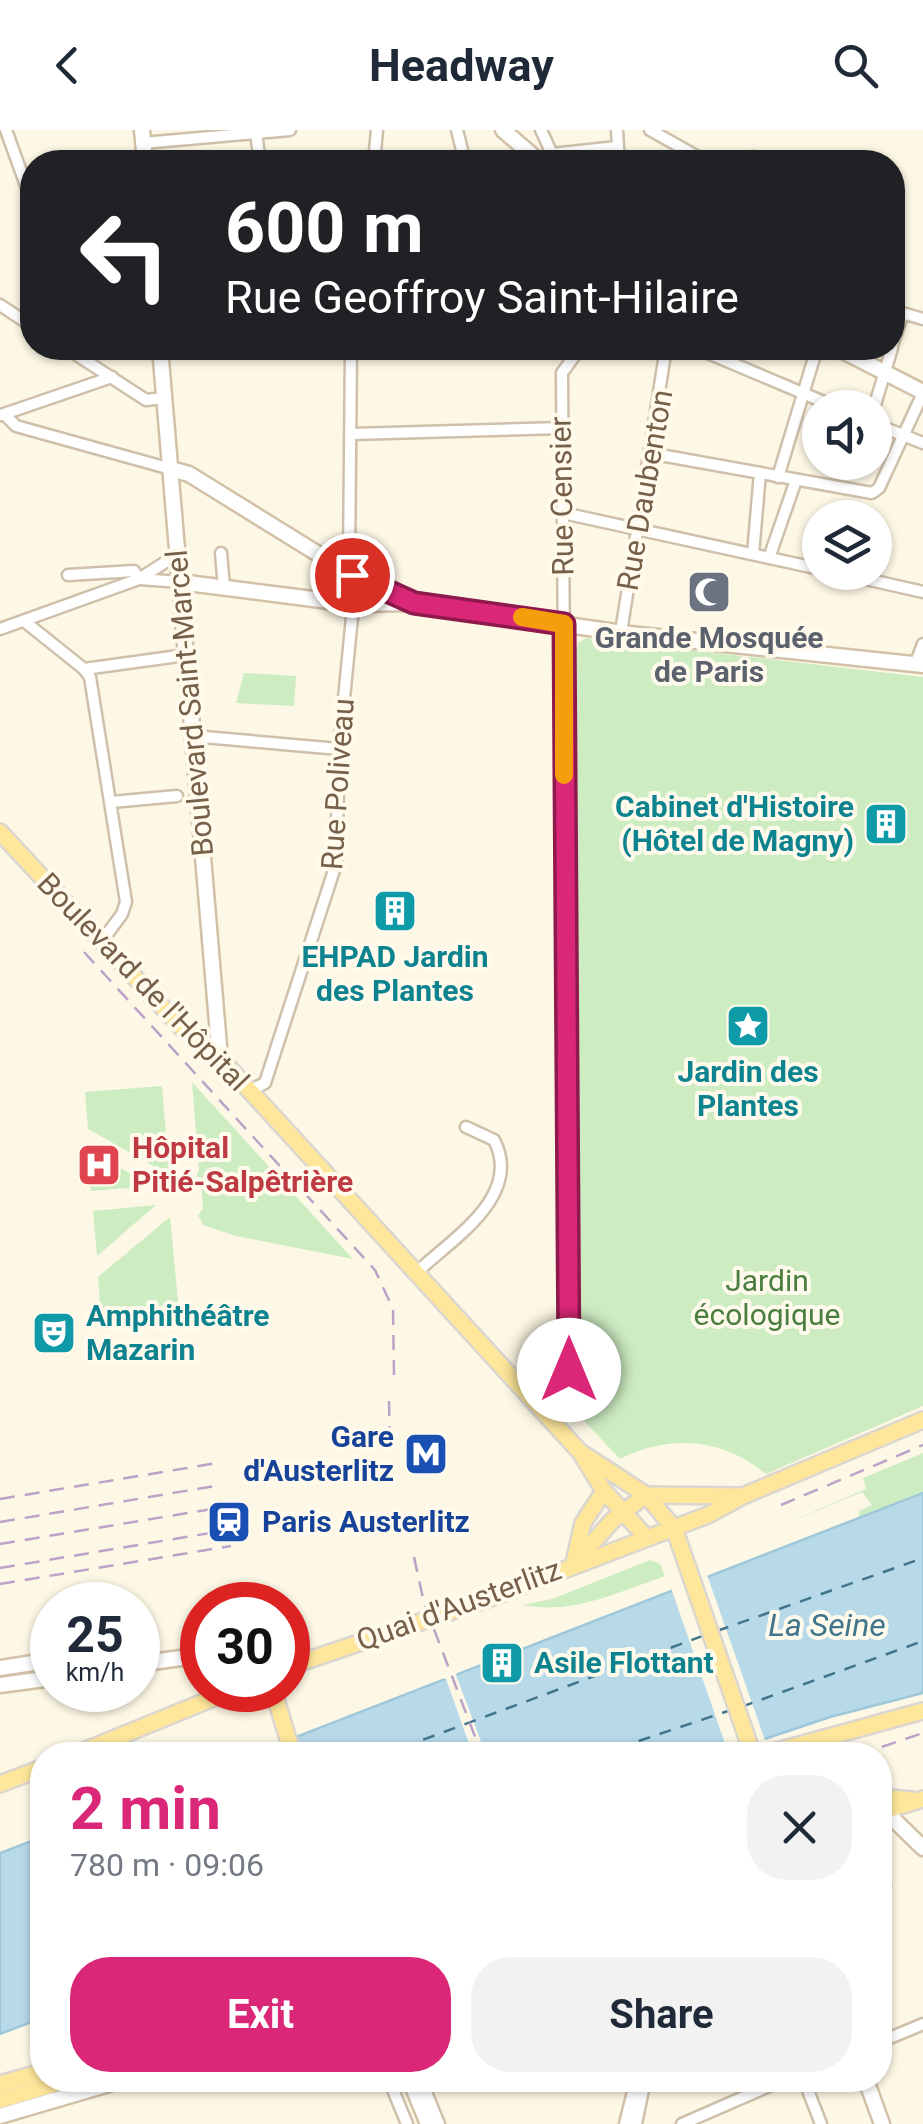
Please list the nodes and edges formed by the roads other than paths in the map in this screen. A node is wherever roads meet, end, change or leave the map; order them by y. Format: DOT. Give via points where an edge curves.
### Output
graph roads {
  1 [pos="6,130"];
  2 [pos="290,130"];
  3 [pos="502,130"];
  4 [pos="617,130"];
  5 [pos="650,130"];
  6 [pos="256,133"];
  7 [pos="143,136"];
  8 [pos="536,137"];
  9 [pos="12,146"];
  10 [pos="617,147"];
  11 [pos="258,150"];
  12 [pos="593,150"];
  13 [pos="617,150"];
  14 [pos="686,150"];
  15 [pos="0,151"];
  16 [pos="20,163"];
  17 [pos="90,360"];
  18 [pos="161,360"];
  19 [pos="351,360"];
  20 [pos="570,360"];
  21 [pos="666,360"];
  22 [pos="726,360"];
  23 [pos="814,360"];
  24 [pos="860,360"];
  25 [pos="888,360"];
  26 [pos="884,372"];
  27 [pos="112,378"];
  28 [pos="806,390"];
  29 [pos="879,390"];
  30 [pos="802,391"];
  31 [pos="923,392"];
  32 [pos="164,398"];
  33 [pos="802,401"];
  34 [pos="2,415"];
  35 [pos="562,428"];
  36 [pos="892,430"];
  37 [pos="352,434"];
  38 [pos="904,435"];
  39 [pos="923,443"];
  40 [pos="649,452"];
  41 [pos="171,469"];
  42 [pos="760,474"];
  43 [pos="778,476"];
  44 [pos="796,480"];
  45 [pos="563,513"];
  46 [pos="634,527"];
  47 [pos="221,553"];
  48 [pos="178,554"];
  49 [pos="753,554"];
  50 [pos="769,558"];
  51 [pos="802,565"];
  52 [pos="96,574"];
  53 [pos="352,575"];
  54 [pos="68,576"];
  55 [pos="139,579"];
  56 [pos="180,582"];
  57 [pos="892,585"];
  58 [pos="224,588"];
  59 [pos="923,592"];
  60 [pos="100,594"];
  61 [pos="414,603"];
  62 [pos="352,604"];
  63 [pos="24,621"];
  64 [pos="564,624"];
  65 [pos="0,629"];
  66 [pos="621,632"];
  67 [pos="923,644"];
  68 [pos="186,655"];
  69 [pos="919,665"];
  70 [pos="84,669"];
  71 [pos="192,736"];
  72 [pos="339,749"];
  73 [pos="177,796"];
  74 [pos="111,802"];
  75 [pos="0,832"];
  76 [pos="102,941"];
  77 [pos="220,1058"];
  78 [pos="248,1091"];
  79 [pos="466,1127"];
  80 [pos="414,1274"];
  81 [pos="923,1420"];
  82 [pos="556,1424"];
  83 [pos="580,1452"];
  84 [pos="604,1491"];
  85 [pos="646,1494"];
  86 [pos="743,1496"];
  87 [pos="622,1512"];
  88 [pos="708,1516"];
  89 [pos="674,1528"];
  90 [pos="646,1537"];
  91 [pos="574,1563"];
  92 [pos="686,1563"];
  93 [pos="310,1660"];
  94 [pos="30,1663"];
  95 [pos="0,1668"];
  96 [pos="30,1681"];
  97 [pos="0,1685"];
  98 [pos="180,1712"];
  99 [pos="280,1712"];
  100 [pos="923,1712"];
  101 [pos="106,1742"];
  102 [pos="290,1742"];
  103 [pos="757,1742"];
  104 [pos="808,1742"];
  105 [pos="30,1773"];
  106 [pos="0,1784"];
  107 [pos="919,1800"];
  108 [pos="892,1805"];
  109 [pos="892,1817"];
  110 [pos="923,1848"];
  111 [pos="923,2024"];
  112 [pos="892,2037"];
  113 [pos="30,2075"];
  114 [pos="0,2084"];
  115 [pos="30,2091"];
  116 [pos="82,2092"];
  117 [pos="394,2092"];
  118 [pos="415,2092"];
  119 [pos="426,2092"];
  120 [pos="635,2092"];
  121 [pos="643,2092"];
  122 [pos="756,2092"];
  123 [pos="809,2092"];
  124 [pos="870,2092"];
  125 [pos="0,2100"];
  126 [pos="0,2116"];
  127 [pos="407,2124"];
  128 [pos="428,2124"];
  129 [pos="439,2124"];
  130 [pos="628,2124"];
  131 [pos="636,2124"];
  132 [pos="682,2124"];
  133 [pos="821,2124"];
  134 [pos="882,2124"];
  1 -- 9 [label="street"];
  2 -- 6 [label="street"];
  3 -- 8 [label="street"];
  4 -- 10 [label="street"];
  5 -- 14 [label="street"];
  6 -- 7 [label="street"];
  6 -- 11 [label="street"];
  9 -- 15 [label="street"];
  9 -- 16 [label="street"];
  10 -- 12 [label="street"];
  10 -- 13 [label="street"];
  17 -- 27 [label="street"];
  18 -- 32 [label="street, Boulevard Saint-Marcel"];
  19 -- 37 [label="street, Rue Poliveau"];
  20 -- 35 [label="street, Rue Censier" via="563,368"];
  21 -- 40 [label="street, Rue Daubenton"];
  22 -- 30 [label="street"];
  23 -- 28 [label="street"];
  24 -- 26 [label="street"];
  25 -- 26 [label="street"];
  26 -- 29 [label="street"];
  26 -- 31 [label="street"];
  27 -- 32 [label="street" via="146,400"];
  27 -- 34 [label="street"];
  31 -- 38 [label="street"];
  32 -- 41 [label="street, Boulevard Saint-Marcel"];
  33 -- 43 [label="street"];
  34 -- 41 [label="street" via="16,426"];
  35 -- 37 [label="street"];
  35 -- 45 [label="street, Rue Censier"];
  36 -- 38 [label="street"];
  37 -- 53 [label="street, Rue Poliveau"];
  38 -- 39 [label="street"];
  38 -- 44 [label="street" via="874,492"];
  40 -- 42 [label="street"];
  40 -- 46 [label="street, Rue Daubenton"];
  41 -- 48 [label="street, Boulevard Saint-Marcel"];
  41 -- 53 [label="street"];
  42 -- 43 [label="street"];
  42 -- 49 [label="street"];
  43 -- 44 [label="street"];
  44 -- 50 [label="street"];
  45 -- 46 [label="street"];
  45 -- 64 [label="street, Rue Censier"];
  46 -- 49 [label="street"];
  46 -- 66 [label="street, Rue Daubenton"];
  47 -- 58 [label="street"];
  48 -- 55 [label="street"];
  48 -- 56 [label="street, Boulevard Saint-Marcel"];
  49 -- 50 [label="street"];
  50 -- 51 [label="street"];
  52 -- 54 [label="street"];
  52 -- 55 [label="street" via="134,571"];
  52 -- 60 [label="street"];
  53 -- 61 [label="street"];
  53 -- 62 [label="street, Rue Poliveau"];
  55 -- 56 [label="street"];
  55 -- 60 [label="street"];
  56 -- 58 [label="street"];
  56 -- 68 [label="street, Boulevard Saint-Marcel"];
  57 -- 59 [label="street"];
  58 -- 62 [label="street"];
  60 -- 63 [label="street"];
  61 -- 62 [label="street"];
  61 -- 64 [label="street"];
  62 -- 72 [label="street, Rue Poliveau"];
  63 -- 65 [label="street"];
  63 -- 70 [label="street"];
  64 -- 66 [label="street"];
  64 -- 82 [label="street, Rue Censier" via="569,1399"];
  66 -- 69 [label="street"];
  67 -- 69 [label="street"];
  68 -- 70 [label="street"];
  68 -- 71 [label="street, Boulevard Saint-Marcel"];
  70 -- 74 [label="street"];
  71 -- 72 [label="street"];
  71 -- 77 [label="street, Boulevard Saint-Marcel"];
  72 -- 78 [label="street, Rue Poliveau" via="330,889 265,1084"];
  73 -- 74 [label="street"];
  74 -- 76 [label="street" via="126,902"];
  75 -- 76 [label="main road, Boulevard de l'Hôpital"];
  76 -- 77 [label="main road, Boulevard de l'Hôpital" via="182,1028"];
  77 -- 78 [label="main road, Boulevard de l'Hôpital"];
  78 -- 80 [label="main road, Boulevard de l'Hôpital"];
  79 -- 80 [label="street" via="494,1140 500,1182 492,1200"];
  80 -- 82 [label="main road, Boulevard de l'Hôpital"];
  81 -- 86 [label="main road, Quai d'Austerlitz"];
  82 -- 83 [label="main road, Boulevard de l'Hôpital"];
  83 -- 84 [label="main road"];
  83 -- 85 [label="main road, Boulevard de l'Hôpital"];
  84 -- 87 [label="main road"];
  84 -- 91 [label="main road" via="583,1523"];
  85 -- 86 [label="main road"];
  85 -- 87 [label="main road"];
  85 -- 89 [label="main road, Boulevard de l'Hôpital"];
  86 -- 88 [label="main road, Quai d'Austerlitz"];
  87 -- 90 [label="main road"];
  87 -- 91 [label="main road"];
  88 -- 89 [label="main road, Quai d'Austerlitz"];
  88 -- 92 [label="main road" via="690,1539"];
  89 -- 90 [label="main road, Quai d'Austerlitz"];
  89 -- 92 [label="main road"];
  90 -- 91 [label="main road, Quai d'Austerlitz"];
  91 -- 93 [label="main road, Quai d'Austerlitz"];
  92 -- 103 [label="main road"];
  94 -- 95 [label="street"];
  96 -- 97 [label="street"];
  98 -- 101 [label="main road"];
  99 -- 102 [label="main road"];
  100 -- 104 [label="main road"];
  105 -- 106 [label="main road"];
  107 -- 108 [label="main road"];
  109 -- 110 [label="street"];
  111 -- 112 [label="street"];
  113 -- 114 [label="main road"];
  115 -- 125 [label="main road"];
  116 -- 126 [label="street"];
  117 -- 127 [label="street"];
  118 -- 128 [label="street"];
  119 -- 129 [label="street"];
  120 -- 130 [label="street"];
  121 -- 131 [label="street"];
  122 -- 132 [label="street"];
  123 -- 133 [label="street"];
  124 -- 134 [label="street"];
}
